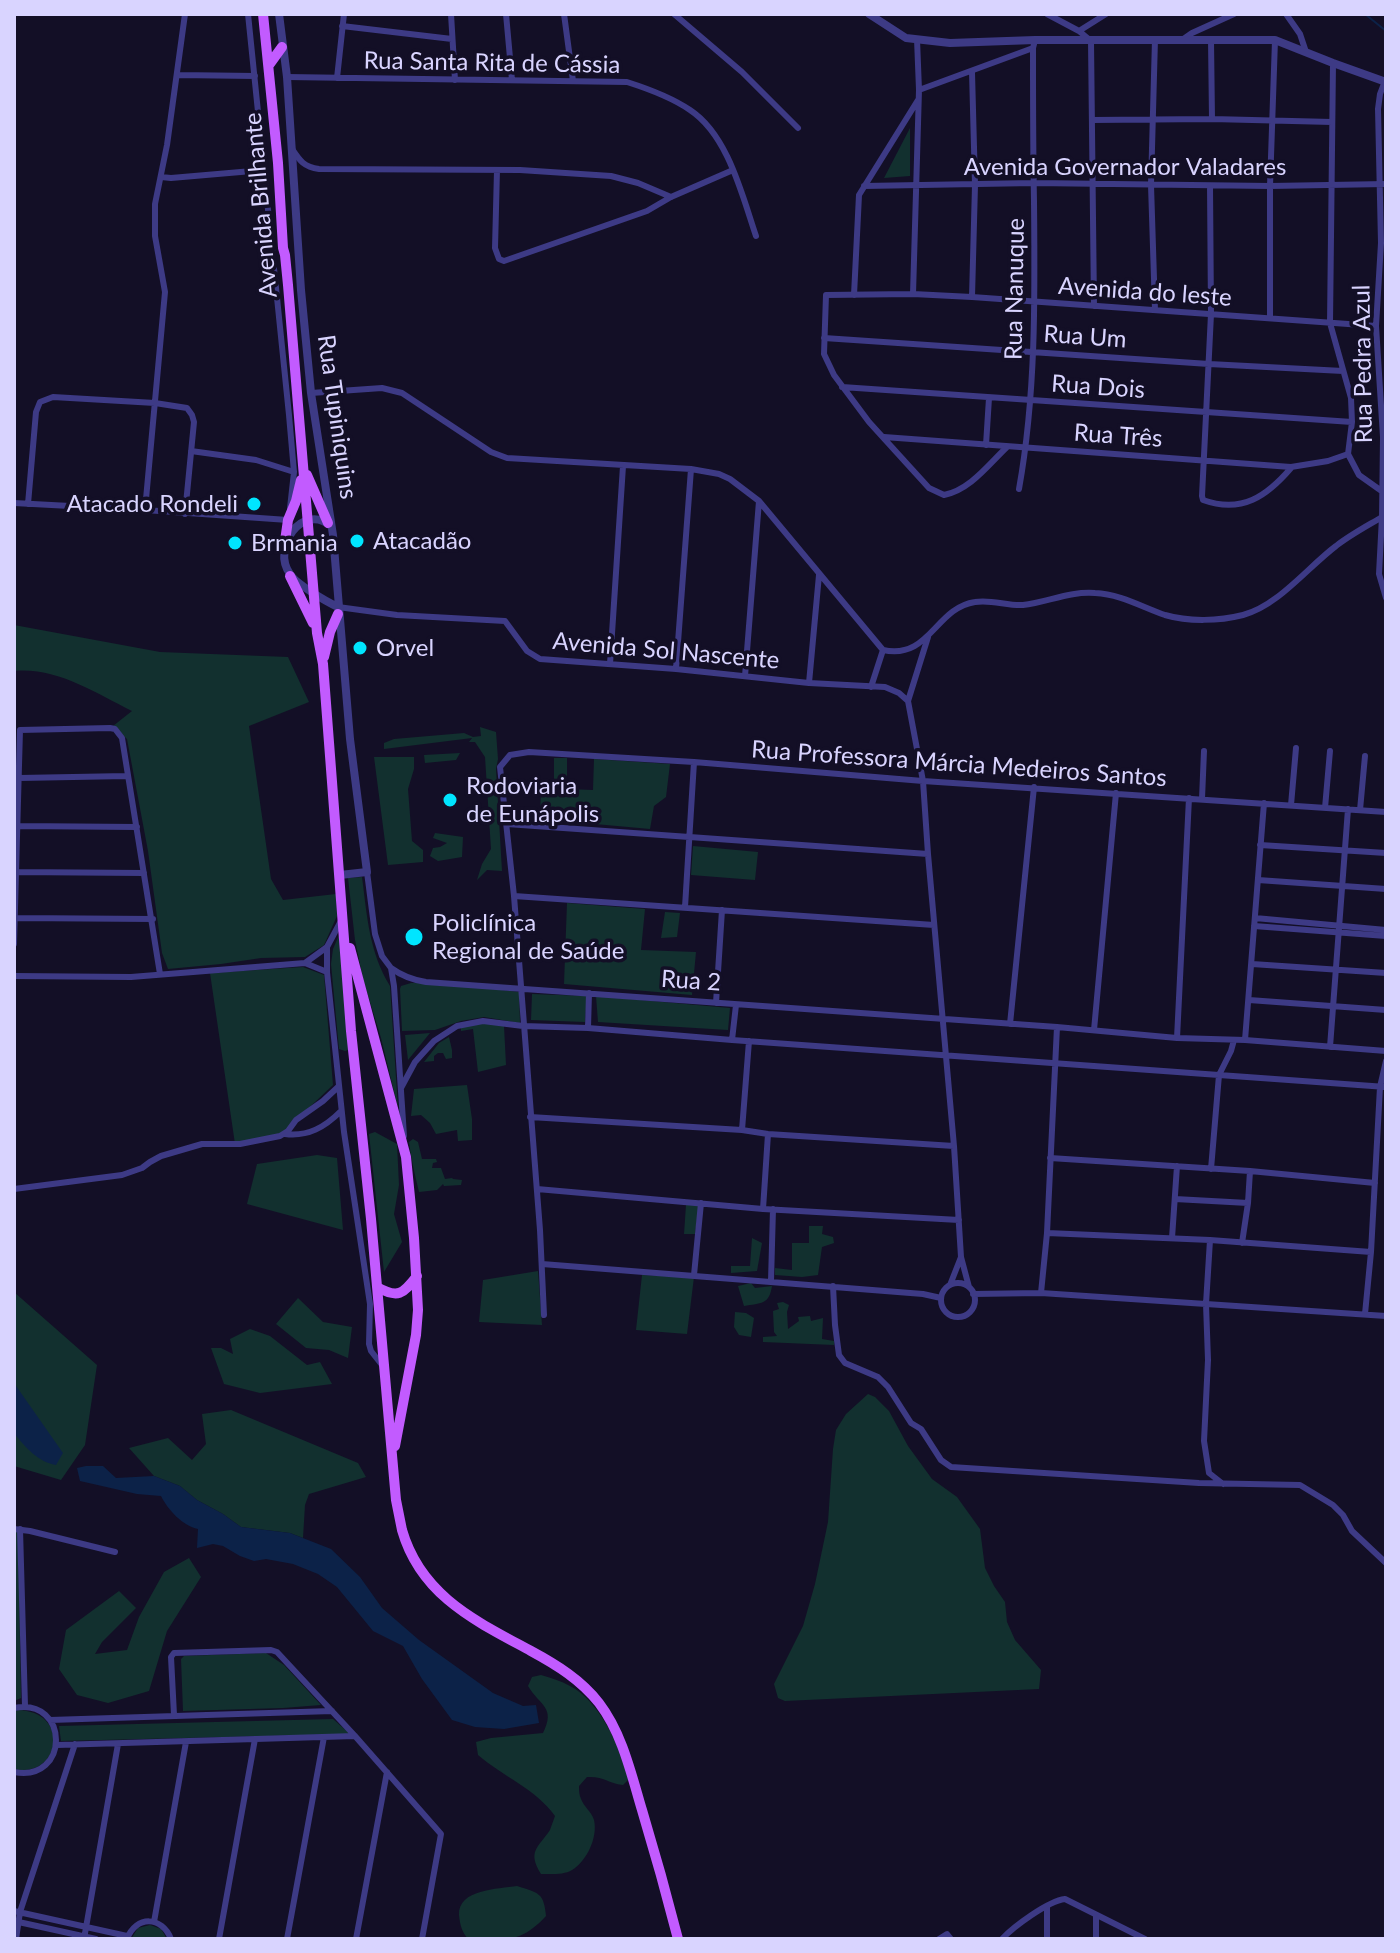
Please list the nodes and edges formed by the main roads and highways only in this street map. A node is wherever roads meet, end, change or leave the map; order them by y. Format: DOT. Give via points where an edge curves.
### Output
graph roads {
  1 [pos="263,14"];
  2 [pos="282,47"];
  3 [pos="269,65"];
  4 [pos="298,469"];
  5 [pos="330,525"];
  6 [pos="285,541"];
  7 [pos="290,576"];
  8 [pos="338,610"];
  9 [pos="317,633"];
  10 [pos="323,664"];
  11 [pos="344,919"];
  12 [pos="417,1276"];
  13 [pos="377,1287"];
  14 [pos="393,1457"];
  15 [pos="678,1939"];
  1 -- 3 [label="main road, Avenida Brilhante"];
  2 -- 3 [label="main road"];
  3 -- 4 [label="main road, Avenida Brilhante"];
  4 -- 5 [label="main road"];
  4 -- 6 [label="main road"];
  4 -- 9 [label="main road, Avenida Brilhante" via="308,519"];
  7 -- 9 [label="main road"];
  8 -- 10 [label="main road"];
  9 -- 10 [label="main road"];
  10 -- 11 [label="main road"];
  11 -- 12 [label="main road" via="406,1157"];
  11 -- 13 [label="main road"];
  12 -- 13 [label="main road" via="407,1289 394,1294"];
  12 -- 14 [label="main road" via="416,1335"];
  13 -- 14 [label="main road"];
  14 -- 15 [label="main road" via="402,1530 423,1575 462,1612 571,1676 606,1714 627,1758"];
}
